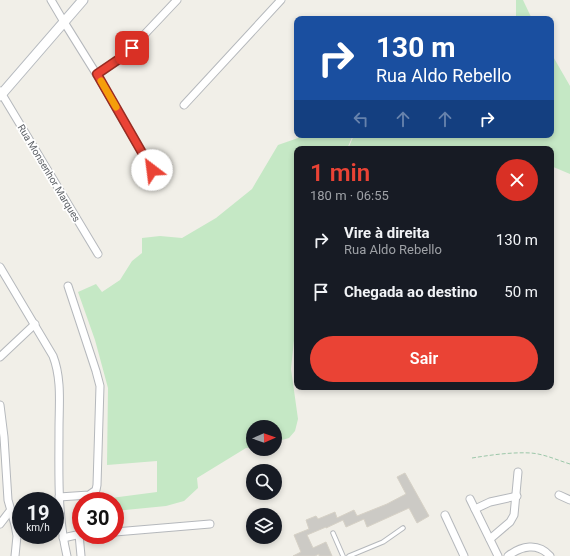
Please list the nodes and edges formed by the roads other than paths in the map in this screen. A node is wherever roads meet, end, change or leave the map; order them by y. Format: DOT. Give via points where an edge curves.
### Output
graph roads {
  1 [pos="51,0"];
  2 [pos="83,0"];
  3 [pos="177,0"];
  4 [pos="281,0"];
  5 [pos="64,22"];
  6 [pos="97,74"];
  7 [pos="0,94"];
  8 [pos="184,105"];
  9 [pos="152,170"];
  10 [pos="98,254"];
  11 [pos="0,267"];
  12 [pos="68,286"];
  13 [pos="35,324"];
  14 [pos="0,357"];
  15 [pos="0,405"];
  16 [pos="518,472"];
  17 [pos="58,492"];
  18 [pos="559,495"];
  19 [pos="517,496"];
  20 [pos="64,497"];
  21 [pos="470,499"];
  22 [pos="570,500"];
  23 [pos="475,509"];
  24 [pos="10,511"];
  25 [pos="445,515"];
  26 [pos="0,524"];
  27 [pos="210,524"];
  28 [pos="403,528"];
  29 [pos="124,531"];
  30 [pos="333,533"];
  31 [pos="490,539"];
  32 [pos="64,542"];
  33 [pos="80,544"];
  34 [pos="15,556"];
  35 [pos="67,556"];
  36 [pos="81,556"];
  37 [pos="343,556"];
  38 [pos="349,556"];
  39 [pos="464,556"];
  40 [pos="498,556"];
  41 [pos="508,556"];
  42 [pos="550,556"];
  1 -- 5 [label="street"];
  2 -- 5 [label="street"];
  3 -- 6 [label="street" via="125,55"];
  4 -- 8 [label="street"];
  5 -- 6 [label="street"];
  5 -- 7 [label="street"];
  6 -- 9 [label="street"];
  7 -- 10 [label="street, Rua Monsenhor Marques"];
  11 -- 13 [label="street"];
  12 -- 20 [label="street" via="100,386 98,485 89,495"];
  13 -- 14 [label="street"];
  13 -- 17 [label="street" via="53,356 58,373"];
  15 -- 24 [label="street"];
  16 -- 19 [label="street"];
  18 -- 22 [label="street"];
  19 -- 23 [label="street" via="490,502"];
  19 -- 31 [label="street" via="513,519"];
  21 -- 23 [label="street"];
  23 -- 31 [label="street"];
  24 -- 26 [label="street"];
  24 -- 34 [label="street" via="17,536"];
  25 -- 39 [label="street"];
  27 -- 29 [label="street"];
  28 -- 38 [label="lane" via="383,542"];
  30 -- 37 [label="lane"];
  31 -- 40 [label="street"];
  32 -- 35 [label="street"];
  33 -- 36 [label="street"];
  41 -- 42 [label="street" via="527,546 543,549"];
}
